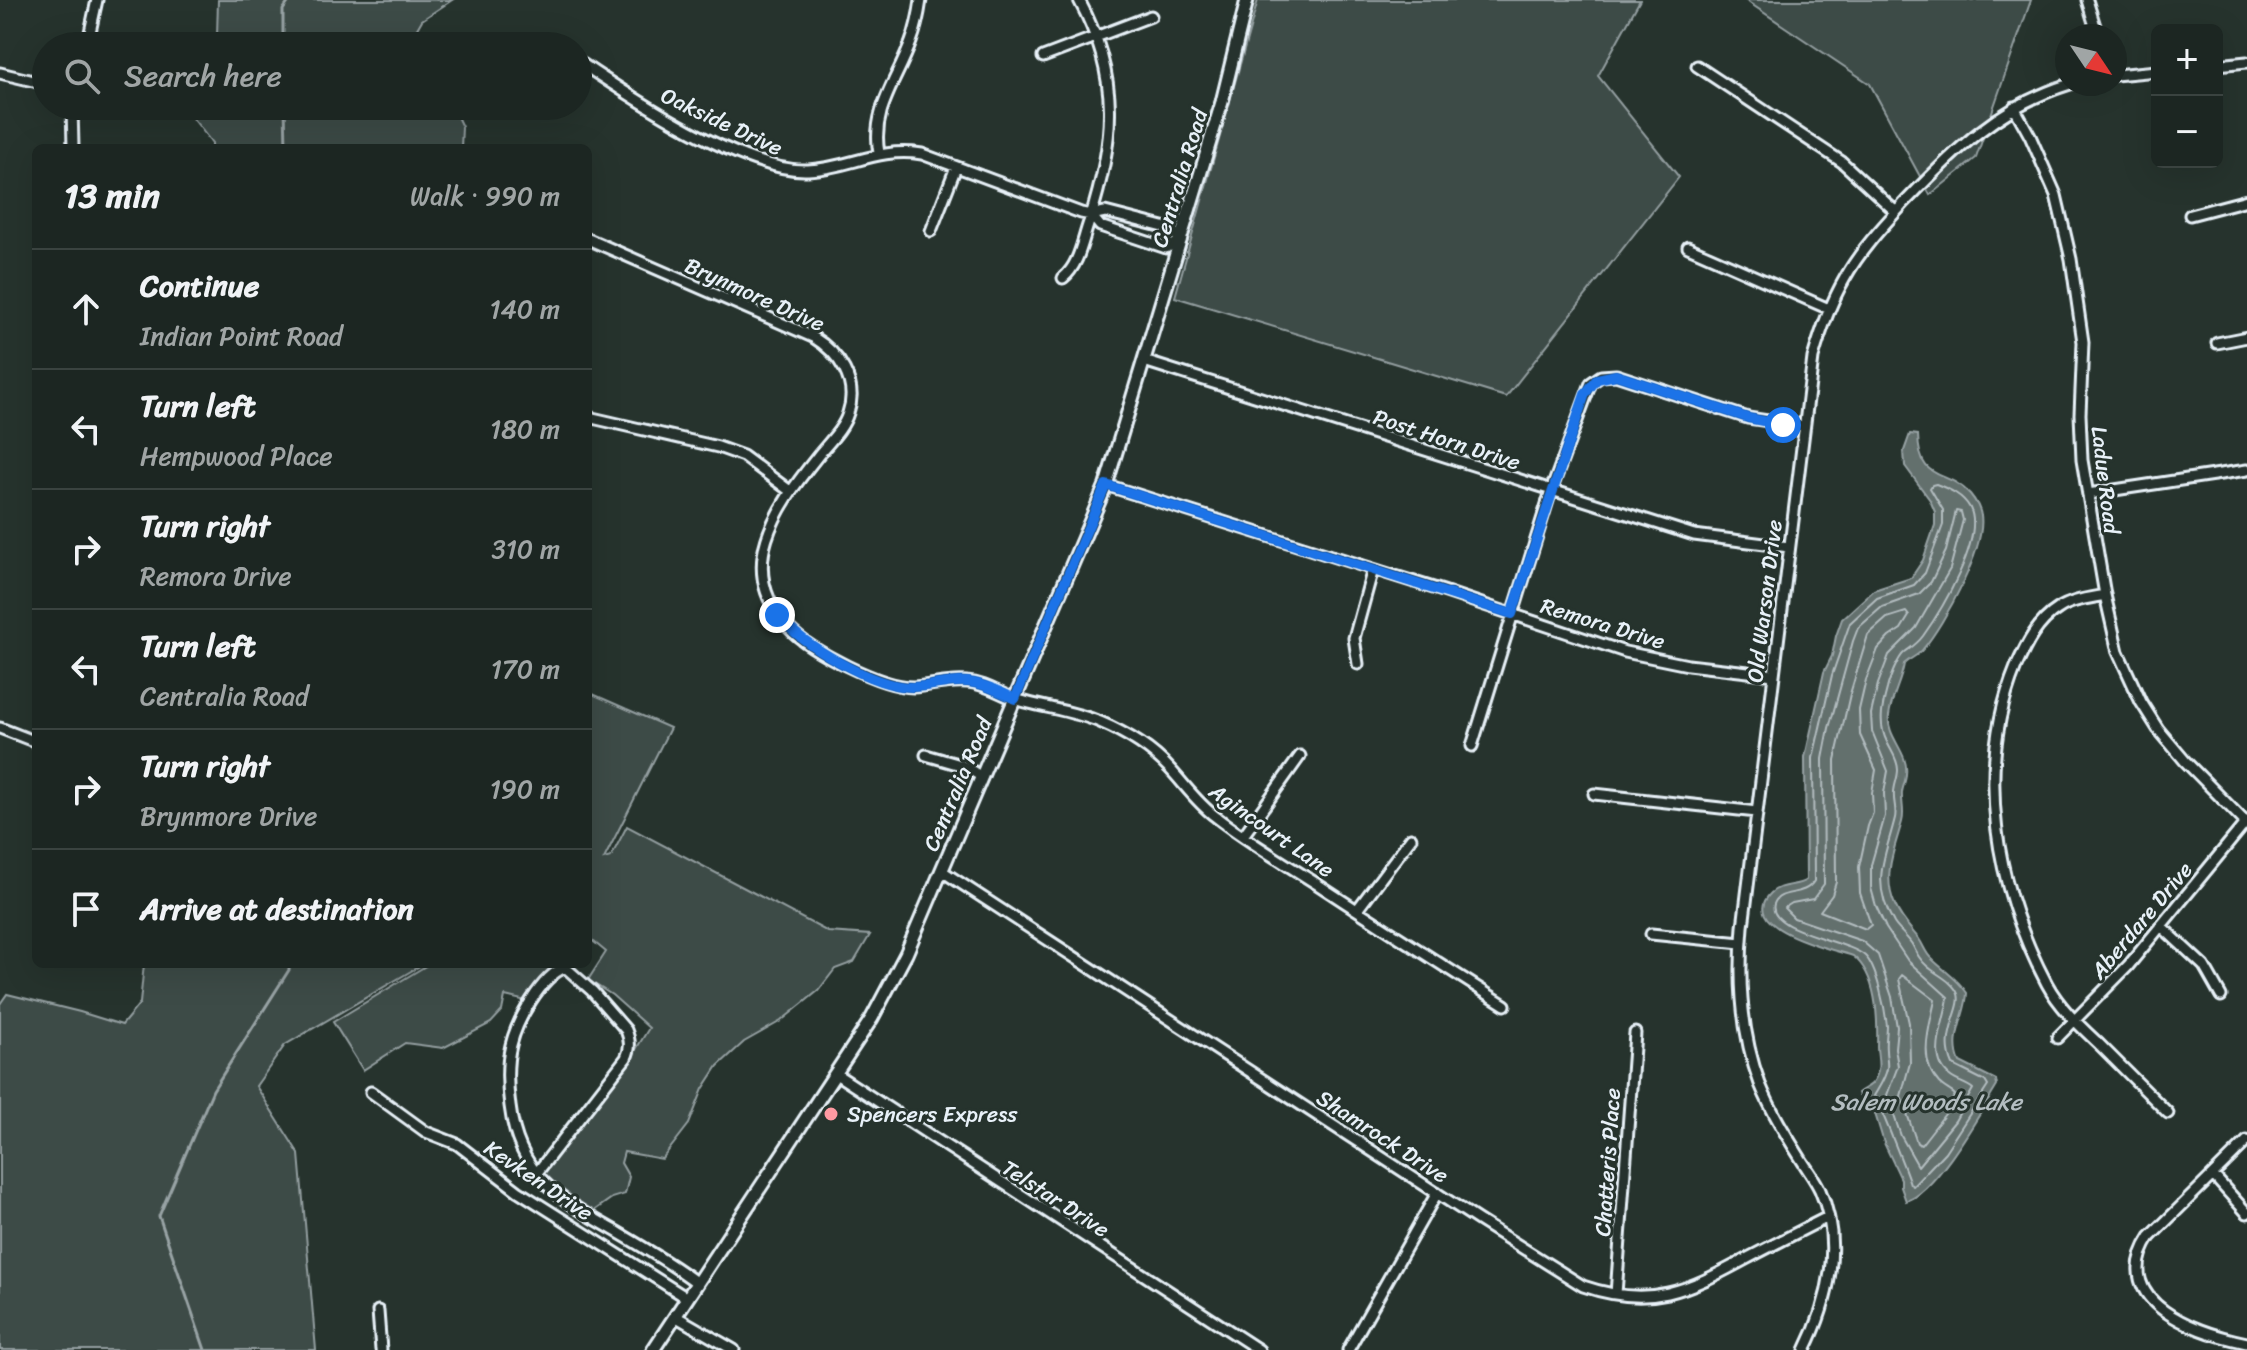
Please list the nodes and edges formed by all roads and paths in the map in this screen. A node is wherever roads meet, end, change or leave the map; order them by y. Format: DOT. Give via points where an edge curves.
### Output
graph roads {
  1 [pos="97,0"];
  2 [pos="921,0"];
  3 [pos="1079,0"];
  4 [pos="1247,0"];
  5 [pos="2087,0"];
  6 [pos="1151,16"];
  7 [pos="2094,24"];
  8 [pos="90,32"];
  9 [pos="1096,37"];
  10 [pos="1043,57"];
  11 [pos="2247,62"];
  12 [pos="2223,64"];
  13 [pos="1697,66"];
  14 [pos="592,70"];
  15 [pos="2151,72"];
  16 [pos="0,73"];
  17 [pos="2127,74"];
  18 [pos="32,81"];
  19 [pos="2055,90"];
  20 [pos="2014,107"];
  21 [pos="72,120"];
  22 [pos="73,144"];
  23 [pos="879,153"];
  24 [pos="956,167"];
  25 [pos="2247,200"];
  26 [pos="1896,212"];
  27 [pos="1091,215"];
  28 [pos="2190,215"];
  29 [pos="931,231"];
  30 [pos="592,241"];
  31 [pos="1181,241"];
  32 [pos="1688,247"];
  33 [pos="1063,278"];
  34 [pos="1829,309"];
  35 [pos="2247,337"];
  36 [pos="2217,343"];
  37 [pos="1144,361"];
  38 [pos="592,418"];
  39 [pos="1803,426"];
  40 [pos="2247,470"];
  41 [pos="1106,485"];
  42 [pos="790,491"];
  43 [pos="1551,491"];
  44 [pos="2088,494"];
  45 [pos="1789,547"];
  46 [pos="1373,569"];
  47 [pos="2105,595"];
  48 [pos="1512,614"];
  49 [pos="1358,664"];
  50 [pos="1774,675"];
  51 [pos="1015,699"];
  52 [pos="0,728"];
  53 [pos="32,740"];
  54 [pos="1472,746"];
  55 [pos="926,755"];
  56 [pos="1300,756"];
  57 [pos="982,777"];
  58 [pos="1594,794"];
  59 [pos="1757,812"];
  60 [pos="2246,822"];
  61 [pos="1243,836"];
  62 [pos="1411,838"];
  63 [pos="942,871"];
  64 [pos="1357,910"];
  65 [pos="2161,926"];
  66 [pos="1651,934"];
  67 [pos="1741,943"];
  68 [pos="564,968"];
  69 [pos="566,968"];
  70 [pos="2221,996"];
  71 [pos="1505,1005"];
  72 [pos="2075,1021"];
  73 [pos="1635,1033"];
  74 [pos="2057,1038"];
  75 [pos="836,1074"];
  76 [pos="371,1092"];
  77 [pos="2168,1113"];
  78 [pos="2247,1141"];
  79 [pos="536,1174"];
  80 [pos="2213,1175"];
  81 [pos="1437,1193"];
  82 [pos="2247,1213"];
  83 [pos="1828,1217"];
  84 [pos="697,1283"];
  85 [pos="1616,1294"];
  86 [pos="687,1298"];
  87 [pos="378,1311"];
  88 [pos="675,1316"];
  89 [pos="2247,1343"];
  90 [pos="381,1350"];
  91 [pos="653,1350"];
  92 [pos="734,1350"];
  93 [pos="1259,1350"];
  94 [pos="1348,1350"];
  95 [pos="1805,1350"];
  1 -- 8 [label="street"];
  2 -- 23 [label="street" via="911,42 882,106"];
  3 -- 9 [label="street"];
  4 -- 31 [label="main road, Centralia Road"];
  5 -- 7 [label="street"];
  6 -- 9 [label="street"];
  9 -- 10 [label="street"];
  9 -- 27 [label="street" via="1110,86 1111,125"];
  11 -- 12 [label="street"];
  13 -- 26 [label="street" via="1842,162"];
  14 -- 23 [label="street, Oakside Drive" via="680,125 785,169 821,169"];
  15 -- 17 [label="street"];
  16 -- 18 [label="street"];
  19 -- 20 [label="street, Old Warson Drive"];
  20 -- 26 [label="street, Old Warson Drive" via="1963,143"];
  20 -- 44 [label="street, Ladue Road" via="2056,195 2071,259 2083,342 2080,434"];
  21 -- 22 [label="street"];
  23 -- 24 [label="street, Oakside Drive" via="922,154"];
  24 -- 27 [label="street, Oakside Drive"];
  24 -- 29 [label="street"];
  25 -- 28 [label="street"];
  26 -- 34 [label="street, Old Warson Drive" via="1856,260"];
  27 -- 31 [label="street, Oakside Drive" via="1105,212 1171,229"];
  27 -- 31 [label="street, Oakside Drive" via="1100,226 1166,248"];
  27 -- 33 [label="street" via="1076,262"];
  30 -- 42 [label="street, Brynmore Drive" via="813,337 836,355 850,387 848,414"];
  31 -- 37 [label="main road, Centralia Road"];
  32 -- 34 [label="street"];
  34 -- 39 [label="street, Old Warson Drive" via="1813,358"];
  35 -- 36 [label="street"];
  37 -- 41 [label="main road, Centralia Road"];
  37 -- 43 [label="street, Post Horn Drive"];
  38 -- 42 [label="street" via="743,456"];
  39 -- 43 [label="street" via="1748,418 1616,375 1597,379 1587,389"];
  39 -- 45 [label="street, Old Warson Drive"];
  40 -- 44 [label="street"];
  41 -- 46 [label="street, Remora Drive"];
  41 -- 51 [label="main road, Centralia Road"];
  42 -- 51 [label="street, Brynmore Drive" via="772,522 762,569 767,596 790,630 827,656 890,684 967,682"];
  43 -- 45 [label="street, Post Horn Drive" via="1694,535"];
  43 -- 48 [label="street"];
  44 -- 47 [label="street, Ladue Road"];
  45 -- 50 [label="street, Old Warson Drive"];
  46 -- 48 [label="street, Remora Drive"];
  46 -- 49 [label="street" via="1354,638"];
  47 -- 60 [label="street, Ladue Road" via="2118,652 2141,702 2177,753"];
  47 -- 72 [label="street" via="2062,606 2032,636 2004,703 1994,779 1998,846 2014,906 2047,984"];
  48 -- 50 [label="street, Remora Drive" via="1656,659"];
  48 -- 54 [label="street"];
  50 -- 59 [label="street, Old Warson Drive"];
  51 -- 57 [label="main road, Centralia Road"];
  51 -- 61 [label="street, Agincourt Lane" via="1096,720 1131,737 1161,759 1214,816"];
  52 -- 53 [label="street"];
  55 -- 57 [label="street"];
  56 -- 61 [label="street"];
  57 -- 63 [label="main road, Centralia Road"];
  58 -- 59 [label="street"];
  59 -- 67 [label="street, Old Warson Drive"];
  60 -- 65 [label="street, Aberdare Drive"];
  61 -- 64 [label="street, Agincourt Lane"];
  62 -- 64 [label="street"];
  63 -- 75 [label="main road, Centralia Road" via="888,989"];
  63 -- 81 [label="street, Shamrock Drive"];
  64 -- 71 [label="street, Agincourt Lane"];
  65 -- 70 [label="street" via="2204,966"];
  65 -- 72 [label="street, Aberdare Drive"];
  66 -- 67 [label="street"];
  67 -- 83 [label="street, Old Warson Drive" via="1741,992 1752,1057 1781,1128 1820,1189"];
  68 -- 79 [label="street" via="525,1008 509,1054 514,1133"];
  69 -- 79 [label="street" via="626,1030 629,1051"];
  72 -- 74 [label="street, Aberdare Drive"];
  72 -- 77 [label="street"];
  73 -- 85 [label="street, Chatteris Place"];
  75 -- 84 [label="main road, Centralia Road"];
  75 -- 93 [label="street, Telstar Drive"];
  76 -- 86 [label="street, Kevken Drive"];
  78 -- 80 [label="street"];
  79 -- 84 [label="street" via="567,1203"];
  80 -- 82 [label="street"];
  80 -- 89 [label="street" via="2145,1245 2142,1283 2152,1301 2182,1323"];
  81 -- 85 [label="street, Shamrock Drive" via="1566,1277"];
  81 -- 94 [label="street"];
  83 -- 85 [label="street, Shamrock Drive" via="1685,1290"];
  83 -- 95 [label="street, Old Warson Drive" via="1830,1274"];
  84 -- 86 [label="main road, Centralia Road"];
  86 -- 88 [label="main road, Centralia Road"];
  87 -- 90 [label="street"];
  88 -- 91 [label="main road, Centralia Road"];
  88 -- 92 [label="street"];
}
